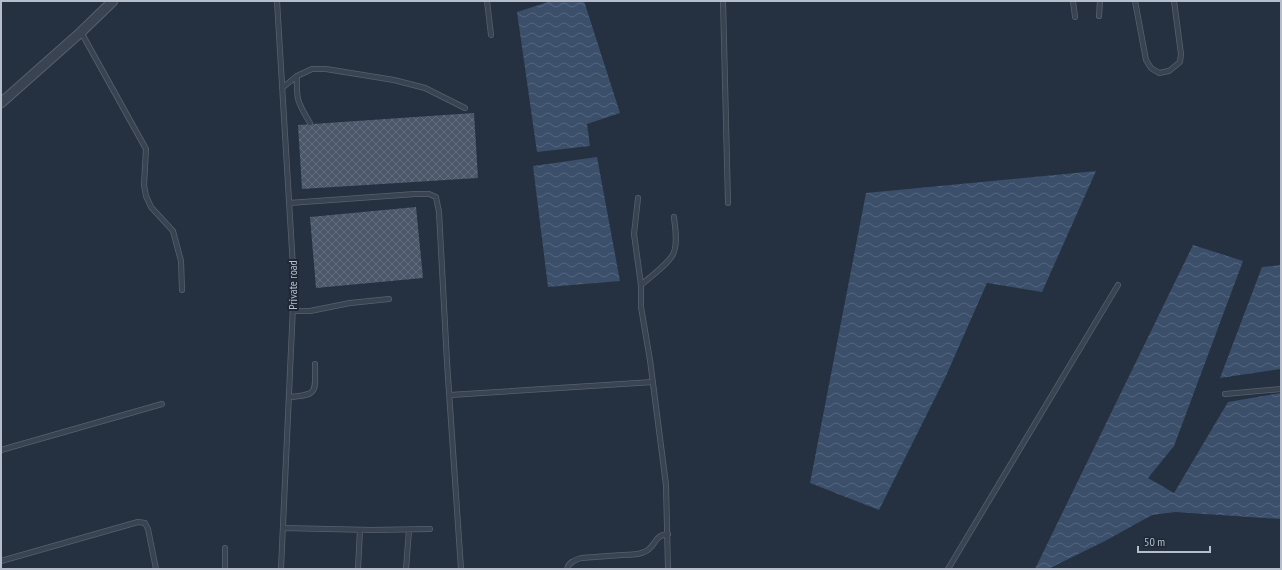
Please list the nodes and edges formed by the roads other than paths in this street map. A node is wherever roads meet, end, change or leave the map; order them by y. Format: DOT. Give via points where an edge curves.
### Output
graph roads {
  1 [pos="113,1"];
  2 [pos="277,1"];
  3 [pos="488,1"];
  4 [pos="723,1"];
  5 [pos="1072,1"];
  6 [pos="1100,1"];
  7 [pos="1135,1"];
  8 [pos="1174,1"];
  9 [pos="1099,16"];
  10 [pos="1075,17"];
  11 [pos="81,32"];
  12 [pos="491,34"];
  13 [pos="296,76"];
  14 [pos="282,88"];
  15 [pos="1,103"];
  16 [pos="465,108"];
  17 [pos="310,123"];
  18 [pos="638,198"];
  19 [pos="289,203"];
  20 [pos="728,203"];
  21 [pos="674,217"];
  22 [pos="641,285"];
  23 [pos="1118,285"];
  24 [pos="182,290"];
  25 [pos="389,299"];
  26 [pos="293,311"];
  27 [pos="315,364"];
  28 [pos="653,382"];
  29 [pos="1281,389"];
  30 [pos="1225,394"];
  31 [pos="450,395"];
  32 [pos="289,397"];
  33 [pos="162,404"];
  34 [pos="1,450"];
  35 [pos="283,528"];
  36 [pos="430,529"];
  37 [pos="360,530"];
  38 [pos="409,530"];
  39 [pos="668,534"];
  40 [pos="225,548"];
  41 [pos="1,561"];
  42 [pos="156,569"];
  43 [pos="225,569"];
  44 [pos="281,569"];
  45 [pos="358,569"];
  46 [pos="406,569"];
  47 [pos="461,569"];
  48 [pos="567,569"];
  49 [pos="668,569"];
  50 [pos="948,569"];
  1 -- 11 [label="street"];
  2 -- 14 [label="lane, Private road"];
  3 -- 12 [label="lane"];
  4 -- 20 [label="lane"];
  5 -- 10 [label="lane"];
  6 -- 9 [label="lane"];
  7 -- 8 [label="lane" via="1146,60 1151,68 1159,72 1169,71 1180,62"];
  11 -- 15 [label="street"];
  11 -- 24 [label="lane" via="146,149 146,196 151,207 174,231 181,261"];
  13 -- 14 [label="lane"];
  13 -- 16 [label="lane" via="312,69 326,69 394,80 425,88"];
  13 -- 17 [label="lane" via="298,103"];
  14 -- 19 [label="lane, Private road"];
  18 -- 22 [label="lane" via="634,234"];
  19 -- 26 [label="lane, Private road" via="294,262"];
  19 -- 31 [label="lane" via="415,194 436,197"];
  21 -- 22 [label="lane" via="674,252 669,261"];
  22 -- 28 [label="lane" via="641,307"];
  23 -- 50 [label="lane"];
  25 -- 26 [label="lane" via="350,302 310,311"];
  26 -- 32 [label="lane, Private road"];
  27 -- 32 [label="lane" via="315,387 312,393"];
  28 -- 31 [label="lane"];
  28 -- 39 [label="lane" via="666,485"];
  29 -- 30 [label="lane"];
  31 -- 47 [label="lane"];
  32 -- 35 [label="lane, Private road"];
  33 -- 34 [label="lane"];
  35 -- 37 [label="lane"];
  35 -- 44 [label="lane, Private road"];
  36 -- 38 [label="lane"];
  37 -- 38 [label="lane"];
  37 -- 45 [label="lane"];
  38 -- 46 [label="lane"];
  39 -- 48 [label="lane" via="658,537 646,552 581,558 573,561"];
  39 -- 49 [label="lane"];
  40 -- 43 [label="lane"];
  41 -- 42 [label="lane" via="138,522 145,523 148,529"];
}
